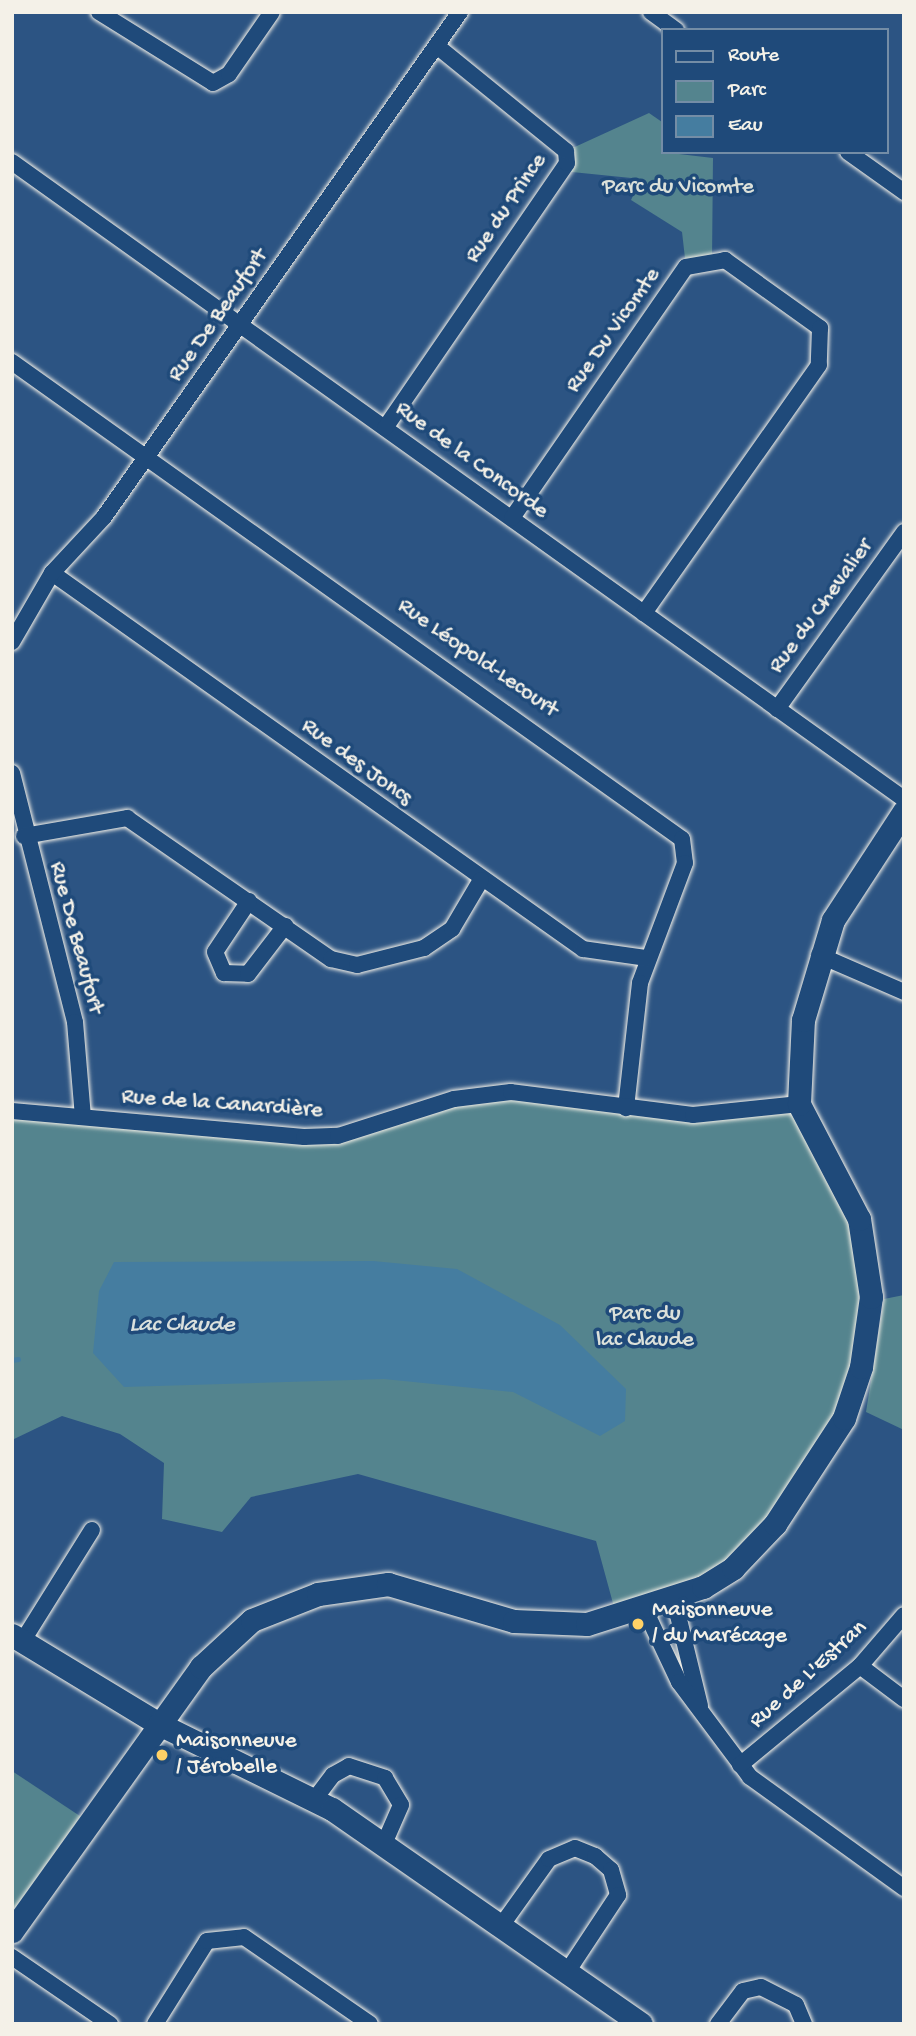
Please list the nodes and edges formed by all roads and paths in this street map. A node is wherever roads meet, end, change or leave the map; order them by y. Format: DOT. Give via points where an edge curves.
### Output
graph roads {
  1 [pos="99,12"];
  2 [pos="272,12"];
  3 [pos="460,12"];
  4 [pos="651,12"];
  5 [pos="673,28"];
  6 [pos="437,46"];
  7 [pos="851,154"];
  8 [pos="12,162"];
  9 [pos="904,192"];
  10 [pos="241,325"];
  11 [pos="12,362"];
  12 [pos="385,428"];
  13 [pos="149,455"];
  14 [pos="512,518"];
  15 [pos="904,532"];
  16 [pos="52,573"];
  17 [pos="644,613"];
  18 [pos="12,642"];
  19 [pos="777,709"];
  20 [pos="12,773"];
  21 [pos="904,799"];
  22 [pos="904,811"];
  23 [pos="24,836"];
  24 [pos="481,880"];
  25 [pos="248,901"];
  26 [pos="285,926"];
  27 [pos="819,955"];
  28 [pos="646,958"];
  29 [pos="904,992"];
  30 [pos="799,1104"];
  31 [pos="626,1108"];
  32 [pos="12,1111"];
  33 [pos="83,1117"];
  34 [pos="92,1530"];
  35 [pos="674,1599"];
  36 [pos="645,1610"];
  37 [pos="904,1615"];
  38 [pos="17,1639"];
  39 [pos="860,1666"];
  40 [pos="904,1699"];
  41 [pos="701,1709"];
  42 [pos="159,1724"];
  43 [pos="740,1765"];
  44 [pos="314,1800"];
  45 [pos="384,1844"];
  46 [pos="904,1888"];
  47 [pos="501,1926"];
  48 [pos="12,1931"];
  49 [pos="12,1957"];
  50 [pos="567,1972"];
  51 [pos="110,2024"];
  52 [pos="155,2024"];
  53 [pos="370,2024"];
  54 [pos="641,2024"];
  55 [pos="718,2024"];
  56 [pos="804,2024"];
  1 -- 2 [label="street" via="213,83 229,74"];
  3 -- 6 [label="street, Rue De Beaufort"];
  4 -- 5 [label="street"];
  6 -- 10 [label="street, Rue De Beaufort"];
  6 -- 12 [label="street, Rue du Prince" via="566,151 567,163"];
  7 -- 9 [label="street"];
  8 -- 10 [label="street, Rue de la Concorde"];
  10 -- 12 [label="street, Rue de la Concorde"];
  10 -- 13 [label="street, Rue De Beaufort"];
  11 -- 13 [label="street, Rue Léopold-Lecourt"];
  12 -- 14 [label="street, Rue de la Concorde"];
  13 -- 16 [label="street, Rue De Beaufort"];
  13 -- 28 [label="street, Rue Léopold-Lecourt" via="675,831 686,845 685,863"];
  14 -- 17 [label="street, Rue de la Concorde"];
  14 -- 17 [label="street, Rue Du Vicomte" via="686,267 725,260 820,328 819,365"];
  15 -- 19 [label="street, Rue du Chevalier"];
  16 -- 18 [label="street, Rue De Beaufort"];
  16 -- 24 [label="street, Rue des Joncs"];
  17 -- 19 [label="street, Rue de la Concorde"];
  19 -- 21 [label="street, Rue de la Concorde"];
  20 -- 23 [label="street, Rue De Beaufort"];
  22 -- 27 [label="street" via="842,903"];
  23 -- 25 [label="street" via="127,818"];
  23 -- 33 [label="street, Rue De Beaufort" via="68,988"];
  24 -- 26 [label="street" via="452,929 424,948 357,965 331,959"];
  24 -- 28 [label="street, Rue des Joncs" via="583,949"];
  25 -- 26 [label="street"];
  25 -- 26 [label="street" via="215,952 224,973 248,974"];
  27 -- 29 [label="street"];
  27 -- 30 [label="street" via="800,1038"];
  28 -- 31 [label="street, Rue Léopold-Lecourt"];
  30 -- 31 [label="street, Rue de la Canardière" via="735,1115"];
  30 -- 35 [label="street" via="864,1235 871,1297 859,1376 824,1457 764,1538 733,1568"];
  31 -- 33 [label="street, Rue de la Canardière" via="511,1092 454,1099 338,1136 304,1138"];
  32 -- 33 [label="street, Rue de la Canardière"];
  34 -- 38 [label="street"];
  35 -- 36 [label="street"];
  35 -- 41 [label="street" via="692,1650"];
  36 -- 41 [label="street" via="679,1682"];
  36 -- 42 [label="street" via="587,1624 537,1625 407,1587 342,1588 267,1611 239,1628 213,1652"];
  37 -- 39 [label="street, Rue de L'Estran"];
  38 -- 42 [label="street"];
  39 -- 40 [label="street"];
  39 -- 43 [label="street, Rue de L'Estran"];
  41 -- 43 [label="street"];
  42 -- 44 [label="street"];
  42 -- 48 [label="street"];
  43 -- 46 [label="street"];
  44 -- 45 [label="street"];
  44 -- 45 [label="street" via="333,1775 349,1766 385,1778 401,1805"];
  45 -- 47 [label="street"];
  47 -- 50 [label="street"];
  47 -- 50 [label="street" via="549,1859 575,1848 595,1856 611,1870 618,1895"];
  49 -- 51 [label="street"];
  50 -- 54 [label="street"];
  52 -- 53 [label="street" via="207,1941 244,1937"];
  55 -- 56 [label="street" via="743,1991 761,1987 796,2005"];
}
